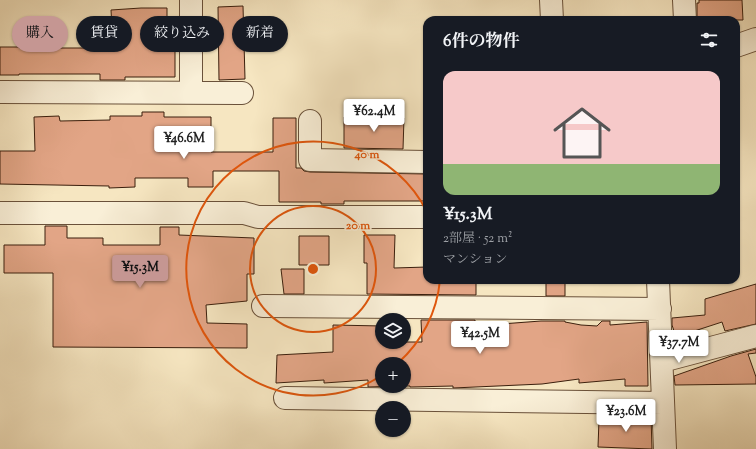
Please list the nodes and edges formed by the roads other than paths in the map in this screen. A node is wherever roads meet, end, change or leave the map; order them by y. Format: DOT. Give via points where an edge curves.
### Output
graph roads {
  1 [pos="191,0"];
  2 [pos="551,0"];
  3 [pos="684,0"];
  4 [pos="552,16"];
  5 [pos="685,16"];
  6 [pos="756,39"];
  7 [pos="740,45"];
  8 [pos="0,92"];
  9 [pos="191,93"];
  10 [pos="242,93"];
  11 [pos="310,121"];
  12 [pos="423,162"];
  13 [pos="0,213"];
  14 [pos="423,217"];
  15 [pos="658,284"];
  16 [pos="263,306"];
  17 [pos="660,309"];
  18 [pos="756,336"];
  19 [pos="662,361"];
  20 [pos="285,398"];
  21 [pos="663,404"];
  22 [pos="665,449"];
  1 -- 9 [label="street"];
  2 -- 4 [label="street"];
  3 -- 5 [label="street"];
  6 -- 7 [label="street"];
  8 -- 9 [label="street"];
  9 -- 10 [label="street"];
  11 -- 12 [label="street" via="310,160"];
  13 -- 14 [label="street" via="244,213 258,217"];
  15 -- 17 [label="street"];
  16 -- 17 [label="street"];
  17 -- 19 [label="street"];
  18 -- 19 [label="street"];
  19 -- 21 [label="street"];
  20 -- 21 [label="street"];
  21 -- 22 [label="street"];
}
